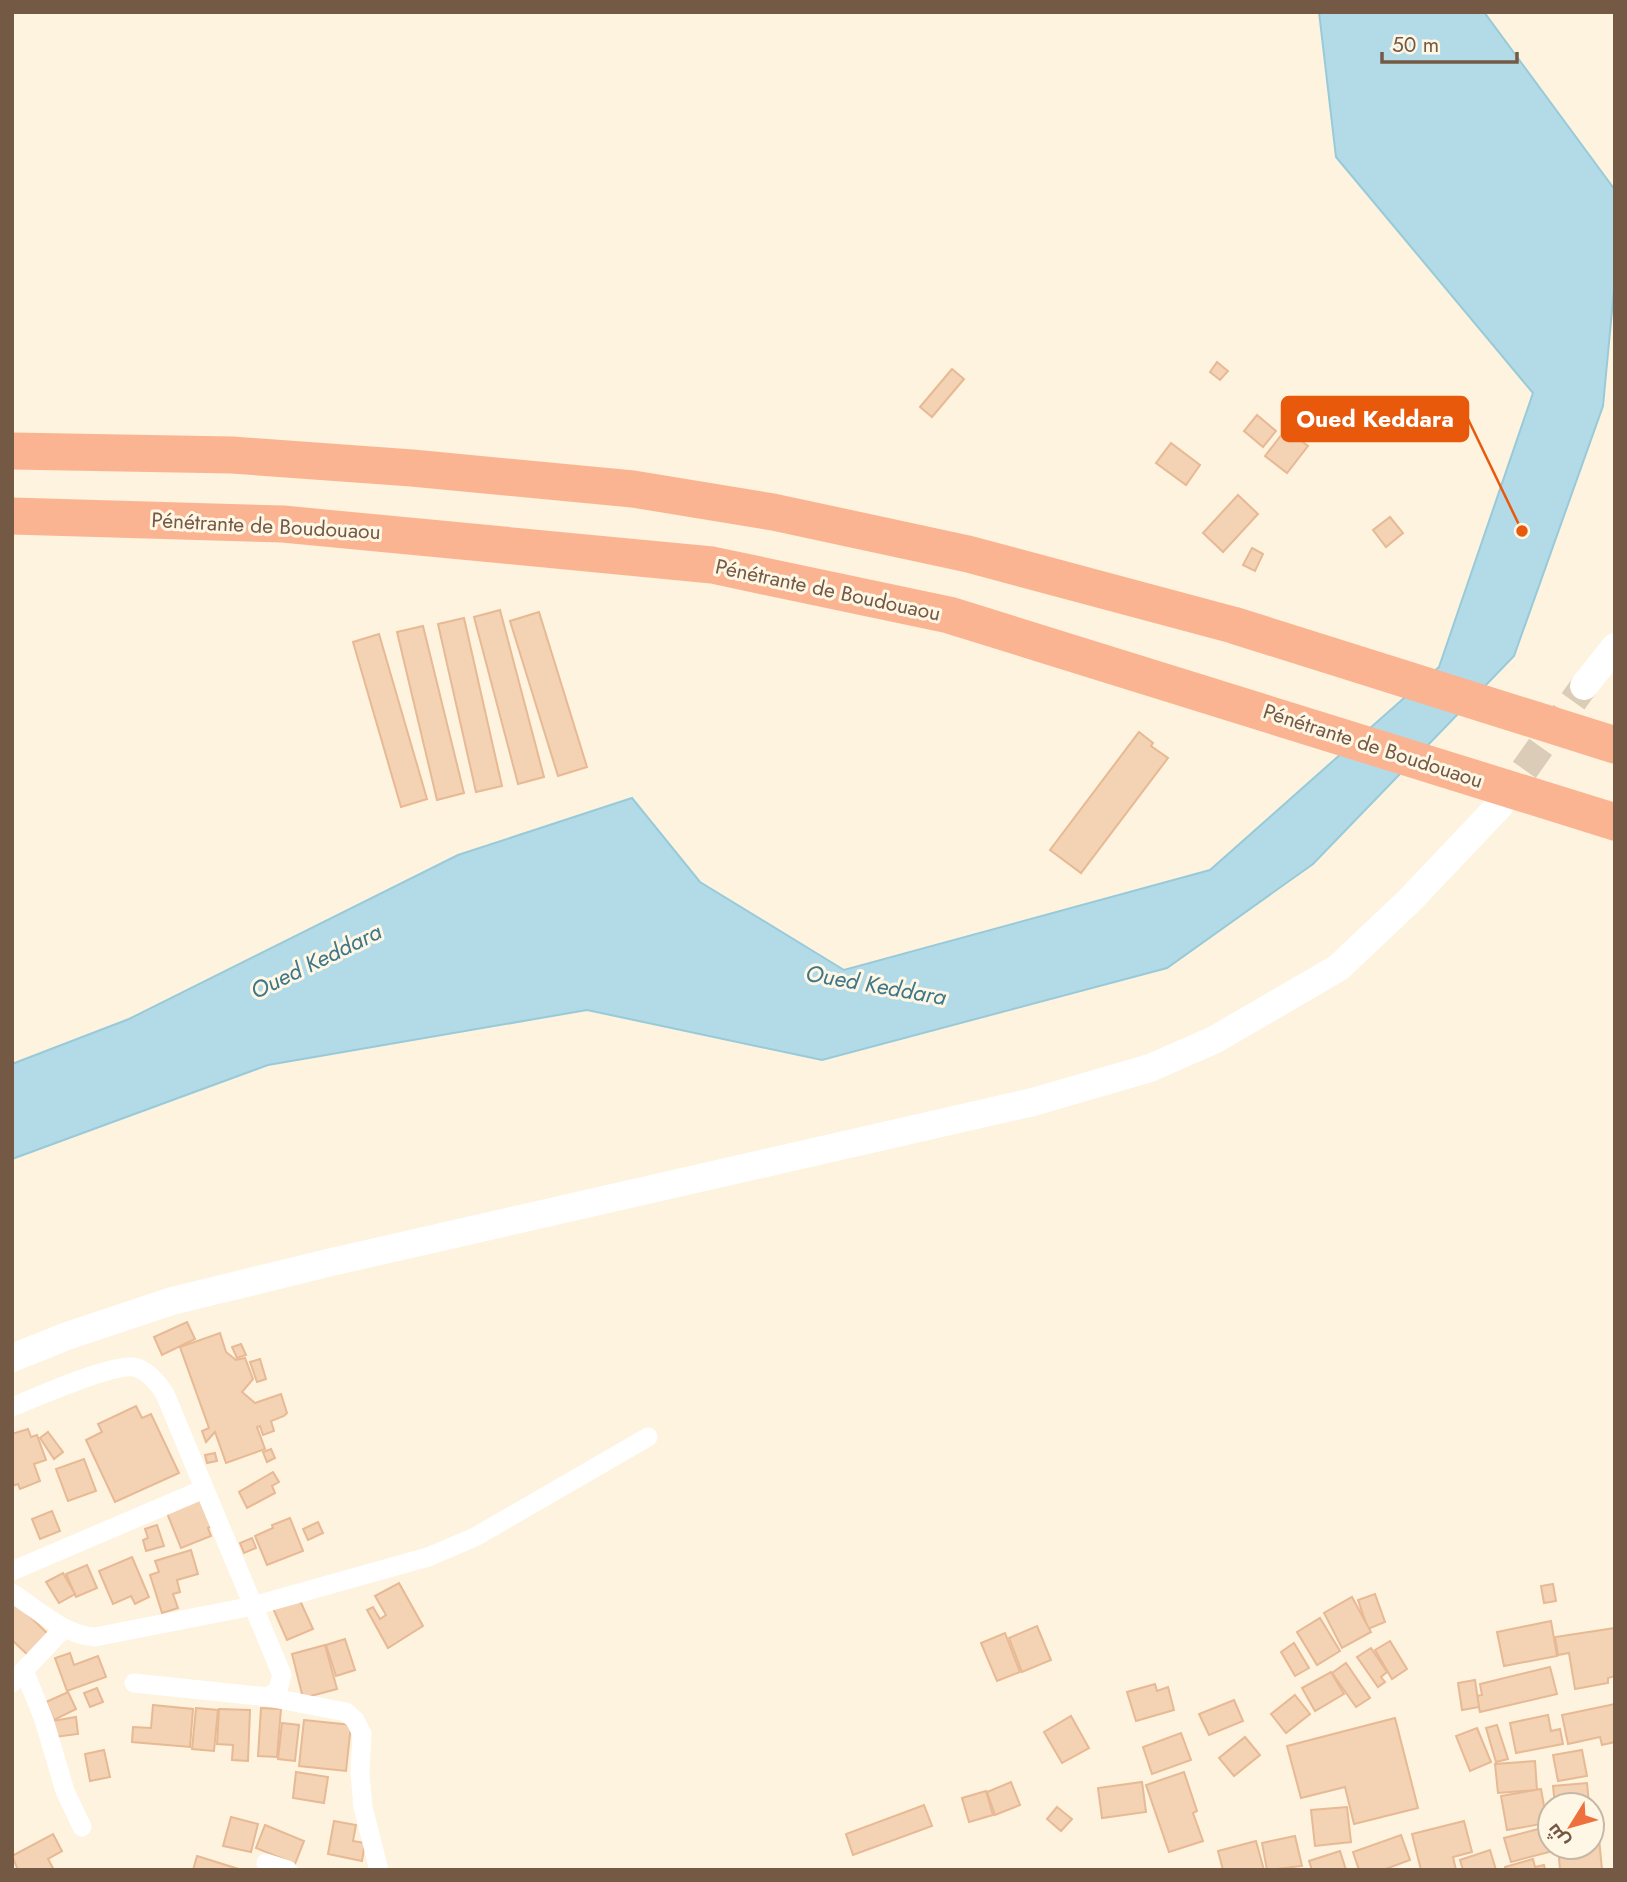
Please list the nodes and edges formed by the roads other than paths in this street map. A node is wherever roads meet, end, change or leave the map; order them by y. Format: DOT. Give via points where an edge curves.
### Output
graph roads {
  1 [pos="12,451"];
  2 [pos="12,516"];
  3 [pos="1615,647"];
  4 [pos="1584,686"];
  5 [pos="1603,741"];
  6 [pos="1500,805"];
  7 [pos="1615,822"];
  8 [pos="12,1358"];
  9 [pos="12,1407"];
  10 [pos="648,1437"];
  11 [pos="204,1489"];
  12 [pos="12,1571"];
  13 [pos="12,1593"];
  14 [pos="253,1606"];
  15 [pos="64,1628"];
  16 [pos="18,1677"];
  17 [pos="134,1684"];
  18 [pos="268,1697"];
  19 [pos="82,1827"];
  20 [pos="266,1863"];
  21 [pos="288,1870"];
  22 [pos="379,1870"];
  1 -- 5 [label="highway" via="232,455 412,468 633,489 786,515 968,554 1233,625"];
  2 -- 7 [label="highway, Pénétrante de Boudouaou" via="283,524 712,565 948,615"];
  3 -- 4 [label="main road"];
  6 -- 8 [label="main road" via="1338,968 1214,1040 1150,1068 1033,1102 173,1301"];
  9 -- 11 [label="street" via="117,1367 136,1367 165,1394"];
  10 -- 14 [label="street" via="463,1542 428,1557"];
  11 -- 12 [label="street"];
  11 -- 14 [label="street"];
  13 -- 15 [label="street"];
  14 -- 15 [label="street" via="95,1637"];
  14 -- 18 [label="street" via="282,1675 278,1690"];
  15 -- 16 [label="street"];
  16 -- 19 [label="street" via="44,1720 65,1791"];
  17 -- 18 [label="street"];
  18 -- 22 [label="street" via="346,1712 355,1720 362,1734 362,1807"];
  20 -- 21 [label="street"];
}
